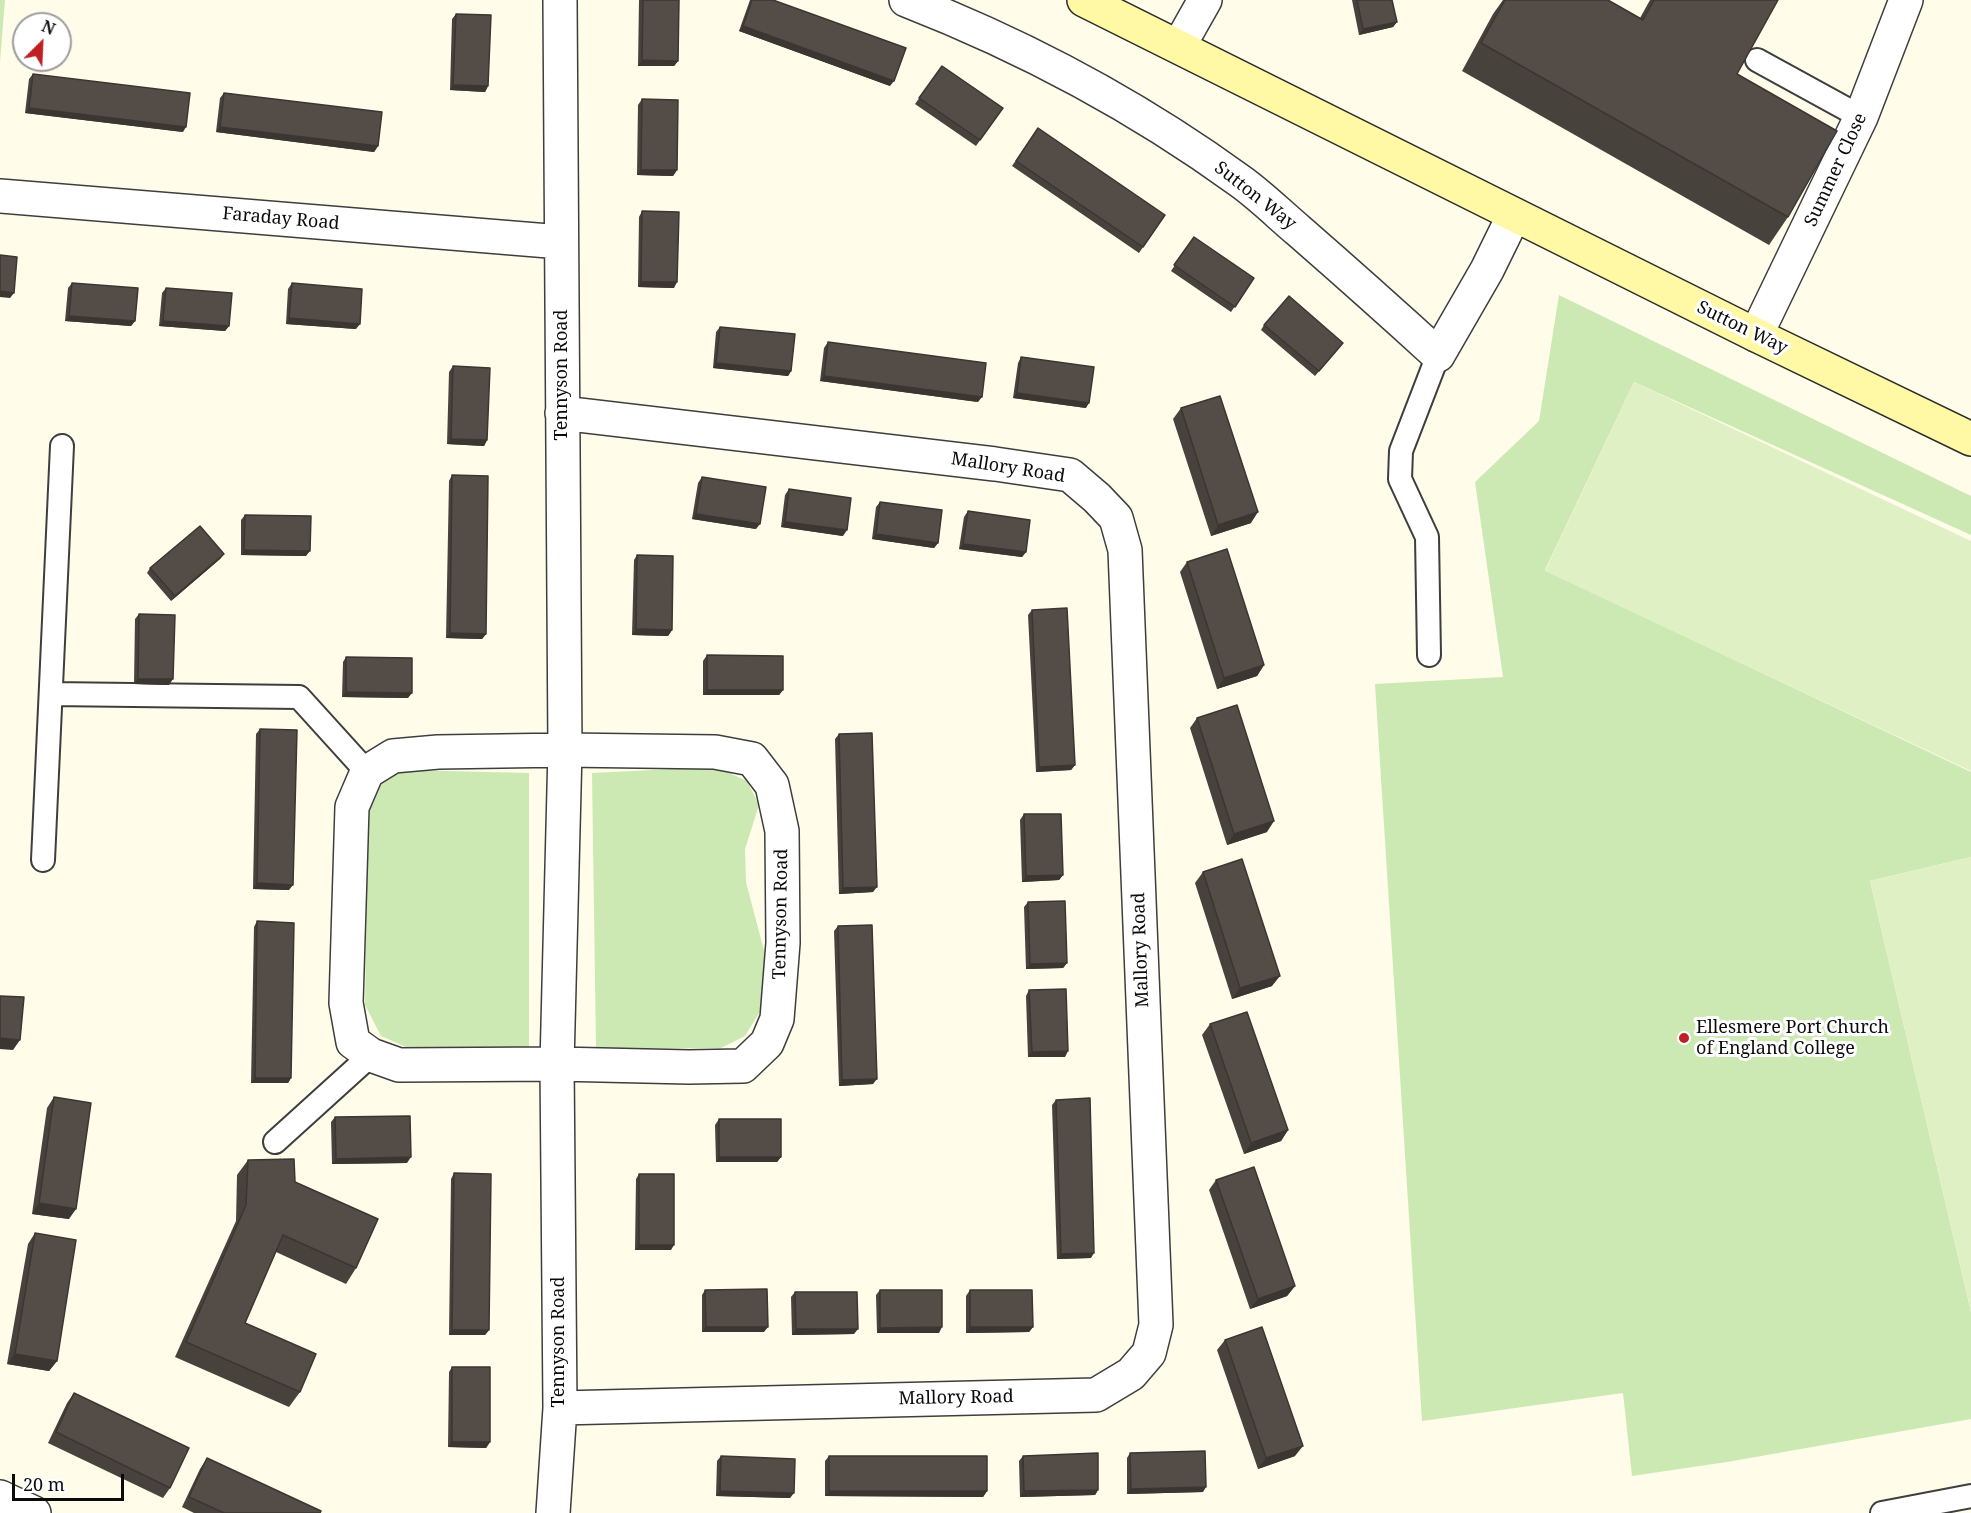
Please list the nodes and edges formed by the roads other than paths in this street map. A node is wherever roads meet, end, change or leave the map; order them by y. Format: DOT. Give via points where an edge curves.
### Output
graph roads {
  1 [pos="560,0"];
  2 [pos="906,0"];
  3 [pos="1084,0"];
  4 [pos="1205,0"];
  5 [pos="1906,0"];
  6 [pos="1179,46"];
  7 [pos="1757,60"];
  8 [pos="1861,117"];
  9 [pos="0,196"];
  10 [pos="1514,215"];
  11 [pos="561,242"];
  12 [pos="1756,335"];
  13 [pos="1438,355"];
  14 [pos="562,413"];
  15 [pos="1971,439"];
  16 [pos="62,446"];
  17 [pos="1428,656"];
  18 [pos="51,694"];
  19 [pos="565,750"];
  20 [pos="367,772"];
  21 [pos="43,860"];
  22 [pos="371,1054"];
  23 [pos="556,1064"];
  24 [pos="275,1142"];
  25 [pos="560,1408"];
  26 [pos="1971,1496"];
  27 [pos="0,1497"];
  28 [pos="34,1513"];
  29 [pos="553,1513"];
  30 [pos="1882,1513"];
  1 -- 11 [label="street, Tennyson Road"];
  2 -- 13 [label="street, Sutton Way" via="977,29 1066,73 1242,182"];
  3 -- 6 [label="main road, Sutton Way"];
  4 -- 6 [label="street"];
  5 -- 8 [label="street, Summer Close"];
  6 -- 10 [label="main road, Sutton Way"];
  7 -- 8 [label="lane"];
  8 -- 12 [label="street, Summer Close"];
  9 -- 11 [label="street, Faraday Road"];
  10 -- 12 [label="main road, Sutton Way"];
  10 -- 13 [label="street"];
  11 -- 14 [label="street, Tennyson Road"];
  12 -- 15 [label="main road, Sutton Way"];
  13 -- 17 [label="lane" via="1401,451 1400,479 1427,537"];
  14 -- 19 [label="street, Tennyson Road"];
  14 -- 25 [label="street, Mallory Road" via="1070,475 1116,518 1125,550 1156,1325 1149,1353 1131,1374 1096,1395"];
  16 -- 18 [label="lane"];
  18 -- 20 [label="lane" via="299,697"];
  18 -- 21 [label="lane"];
  19 -- 20 [label="street, Tennyson Road" via="393,756"];
  19 -- 23 [label="street, Tennyson Road"];
  19 -- 23 [label="street, Tennyson Road" via="716,752 752,759 772,785 782,831 783,943 777,1018 766,1043 743,1066"];
  20 -- 22 [label="street, Tennyson Road" via="352,807 346,1003 353,1042"];
  22 -- 23 [label="street, Tennyson Road" via="399,1065"];
  22 -- 24 [label="lane"];
  23 -- 25 [label="street, Tennyson Road"];
  25 -- 29 [label="street, Tennyson Road"];
  26 -- 30 [label="lane"];
  27 -- 28 [label="street"];
}
